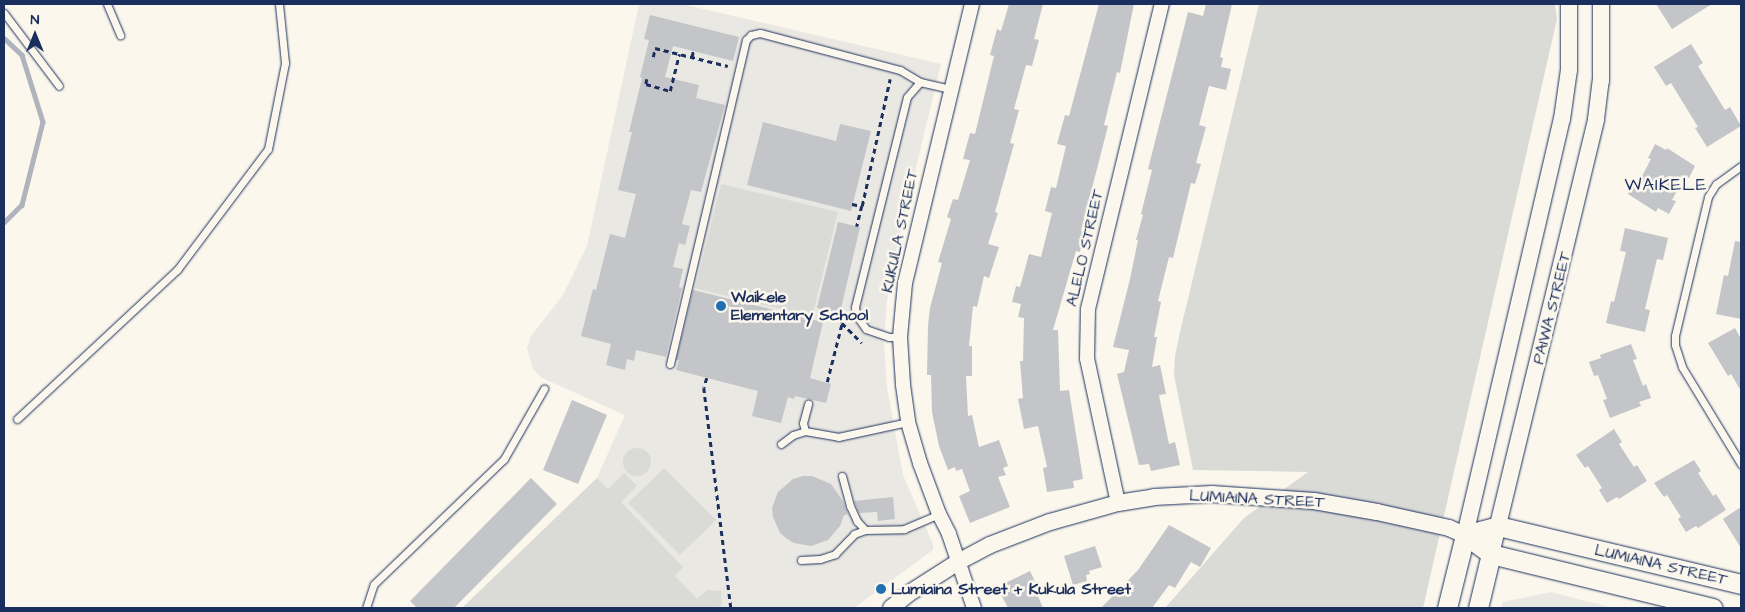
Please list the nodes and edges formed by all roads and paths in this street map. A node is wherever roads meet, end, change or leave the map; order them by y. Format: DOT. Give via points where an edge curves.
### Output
graph roads {
  1 [pos="107,4"];
  2 [pos="279,4"];
  3 [pos="972,4"];
  4 [pos="1162,4"];
  5 [pos="1569,4"];
  6 [pos="1601,4"];
  7 [pos="4,13"];
  8 [pos="120,34"];
  9 [pos="660,43"];
  10 [pos="659,49"];
  11 [pos="693,51"];
  12 [pos="679,54"];
  13 [pos="653,57"];
  14 [pos="692,57"];
  15 [pos="730,67"];
  16 [pos="881,76"];
  17 [pos="647,79"];
  18 [pos="920,82"];
  19 [pos="59,86"];
  20 [pos="950,90"];
  21 [pos="1741,166"];
  22 [pos="852,204"];
  23 [pos="862,206"];
  24 [pos="857,226"];
  25 [pos="837,313"];
  26 [pos="842,323"];
  27 [pos="900,338"];
  28 [pos="862,343"];
  29 [pos="670,364"];
  30 [pos="707,378"];
  31 [pos="827,382"];
  32 [pos="544,389"];
  33 [pos="808,404"];
  34 [pos="17,419"];
  35 [pos="908,422"];
  36 [pos="805,431"];
  37 [pos="781,444"];
  38 [pos="1741,464"];
  39 [pos="842,476"];
  40 [pos="1118,503"];
  41 [pos="939,514"];
  42 [pos="1498,526"];
  43 [pos="865,530"];
  44 [pos="1465,535"];
  45 [pos="1491,554"];
  46 [pos="801,560"];
  47 [pos="958,562"];
  48 [pos="1741,584"];
  49 [pos="366,608"];
  50 [pos="731,608"];
  51 [pos="892,608"];
  52 [pos="974,608"];
  53 [pos="1447,608"];
  54 [pos="1478,608"];
  55 [pos="1713,608"];
  1 -- 8 [label="lane"];
  2 -- 34 [label="lane" via="285,63 268,149 177,270"];
  3 -- 20 [label="street, KUKULA STREET"];
  4 -- 40 [label="street, ALELO STREET" via="1088,309 1087,359"];
  5 -- 44 [label="street, PAIWA STREET" via="1569,70 1562,119"];
  6 -- 42 [label="street, PAIWA STREET" via="1601,82 1596,119"];
  7 -- 19 [label="lane"];
  9 -- 10 [label="path"];
  10 -- 12 [label="path"];
  10 -- 13 [label="path" via="655,48"];
  11 -- 14 [label="path"];
  12 -- 14 [label="path"];
  12 -- 17 [label="path" via="670,90 646,84"];
  14 -- 15 [label="path"];
  16 -- 23 [label="path" via="890,78"];
  18 -- 20 [label="lane"];
  18 -- 27 [label="lane" via="907,97 856,307 857,316 866,329"];
  18 -- 29 [label="lane" via="900,70 760,33 751,34 746,40"];
  20 -- 27 [label="street, KUKULA STREET" via="904,283"];
  21 -- 38 [label="lane" via="1724,177 1708,197 1675,336 1682,367"];
  22 -- 23 [label="path"];
  23 -- 24 [label="path"];
  25 -- 26 [label="path"];
  26 -- 28 [label="path"];
  26 -- 31 [label="path"];
  27 -- 35 [label="street, KUKULA STREET"];
  30 -- 50 [label="path" via="704,388"];
  32 -- 49 [label="lane" via="504,459 374,584"];
  33 -- 36 [label="lane" via="803,423"];
  35 -- 36 [label="lane" via="838,437"];
  35 -- 41 [label="street, KUKULA STREET"];
  36 -- 37 [label="lane"];
  39 -- 43 [label="lane" via="850,506"];
  40 -- 44 [label="street, LUMIAINA STREET" via="1154,497 1212,494 1314,500 1449,528"];
  40 -- 47 [label="street, LUMIAINA STREET" via="1050,522 990,545"];
  41 -- 43 [label="lane" via="904,529"];
  41 -- 47 [label="street, KUKULA STREET"];
  42 -- 44 [label="main road, LUMIAINA STREET"];
  42 -- 45 [label="street, PAIWA STREET"];
  42 -- 48 [label="main road, LUMIAINA STREET"];
  43 -- 46 [label="lane" via="854,534 835,554"];
  44 -- 45 [label="main road, LUMIAINA STREET"];
  44 -- 53 [label="main road, PAIWA STREET"];
  45 -- 54 [label="main road, PAIWA STREET"];
  45 -- 55 [label="main road, LUMIAINA STREET"];
  47 -- 51 [label="street, LUMIAINA STREET"];
  47 -- 52 [label="street, KUKULA STREET"];
}
